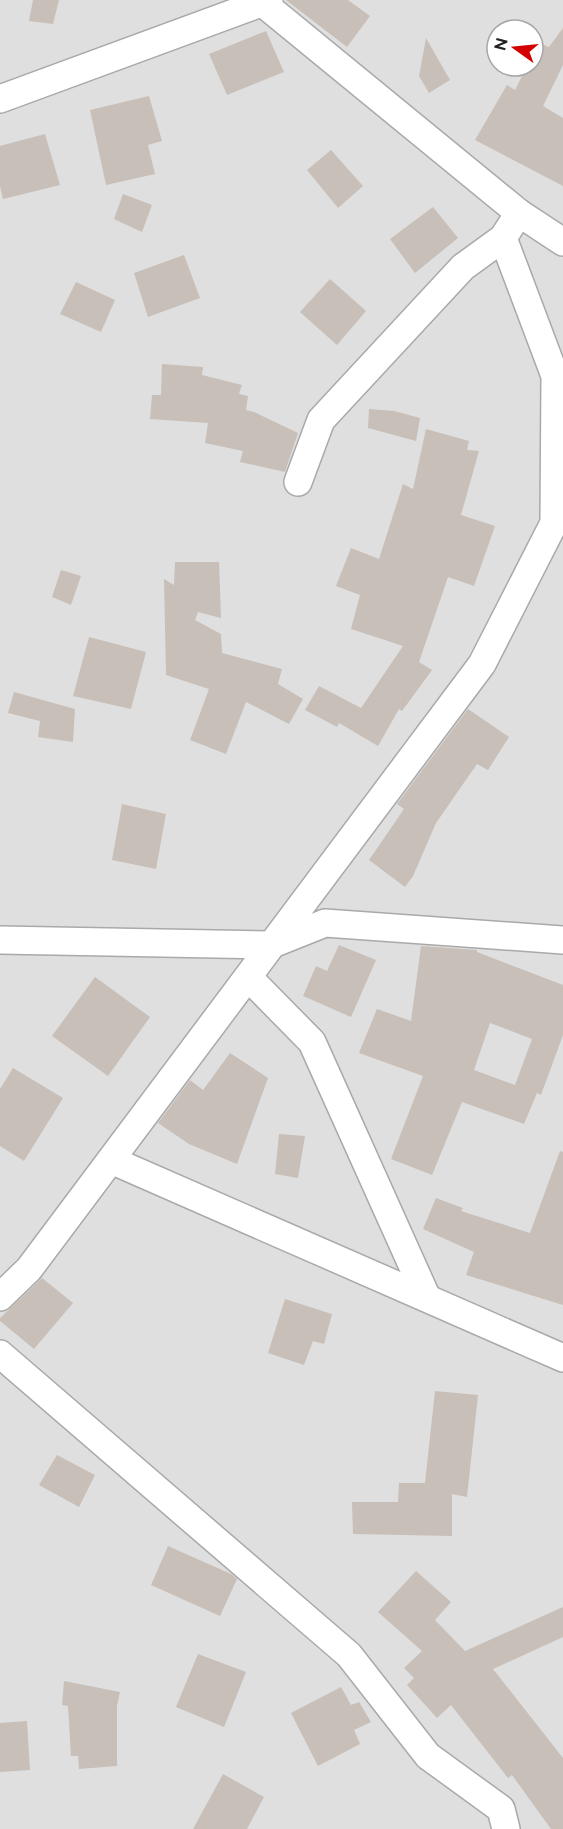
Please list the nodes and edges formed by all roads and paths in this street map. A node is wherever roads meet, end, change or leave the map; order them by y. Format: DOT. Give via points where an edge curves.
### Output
graph roads {
  1 [pos="263,1"];
  2 [pos="0,99"];
  3 [pos="519,213"];
  4 [pos="503,238"];
  5 [pos="563,242"];
  6 [pos="298,482"];
  7 [pos="0,940"];
  8 [pos="563,940"];
  9 [pos="270,945"];
  10 [pos="249,978"];
  11 [pos="111,1160"];
  12 [pos="0,1297"];
  13 [pos="428,1298"];
  14 [pos="0,1354"];
  15 [pos="563,1358"];
  16 [pos="506,1829"];
  1 -- 2 [label="street"];
  1 -- 3 [label="street"];
  3 -- 4 [label="street"];
  3 -- 5 [label="street"];
  4 -- 6 [label="street" via="463,267 321,420"];
  4 -- 9 [label="street" via="555,376 554,523 482,664"];
  7 -- 9 [label="street"];
  8 -- 9 [label="street" via="325,923"];
  9 -- 10 [label="street"];
  10 -- 11 [label="street"];
  10 -- 13 [label="street" via="312,1042"];
  11 -- 12 [label="street" via="29,1269"];
  11 -- 13 [label="street"];
  13 -- 15 [label="street"];
  14 -- 16 [label="street" via="349,1655 428,1756 501,1809"];
}
